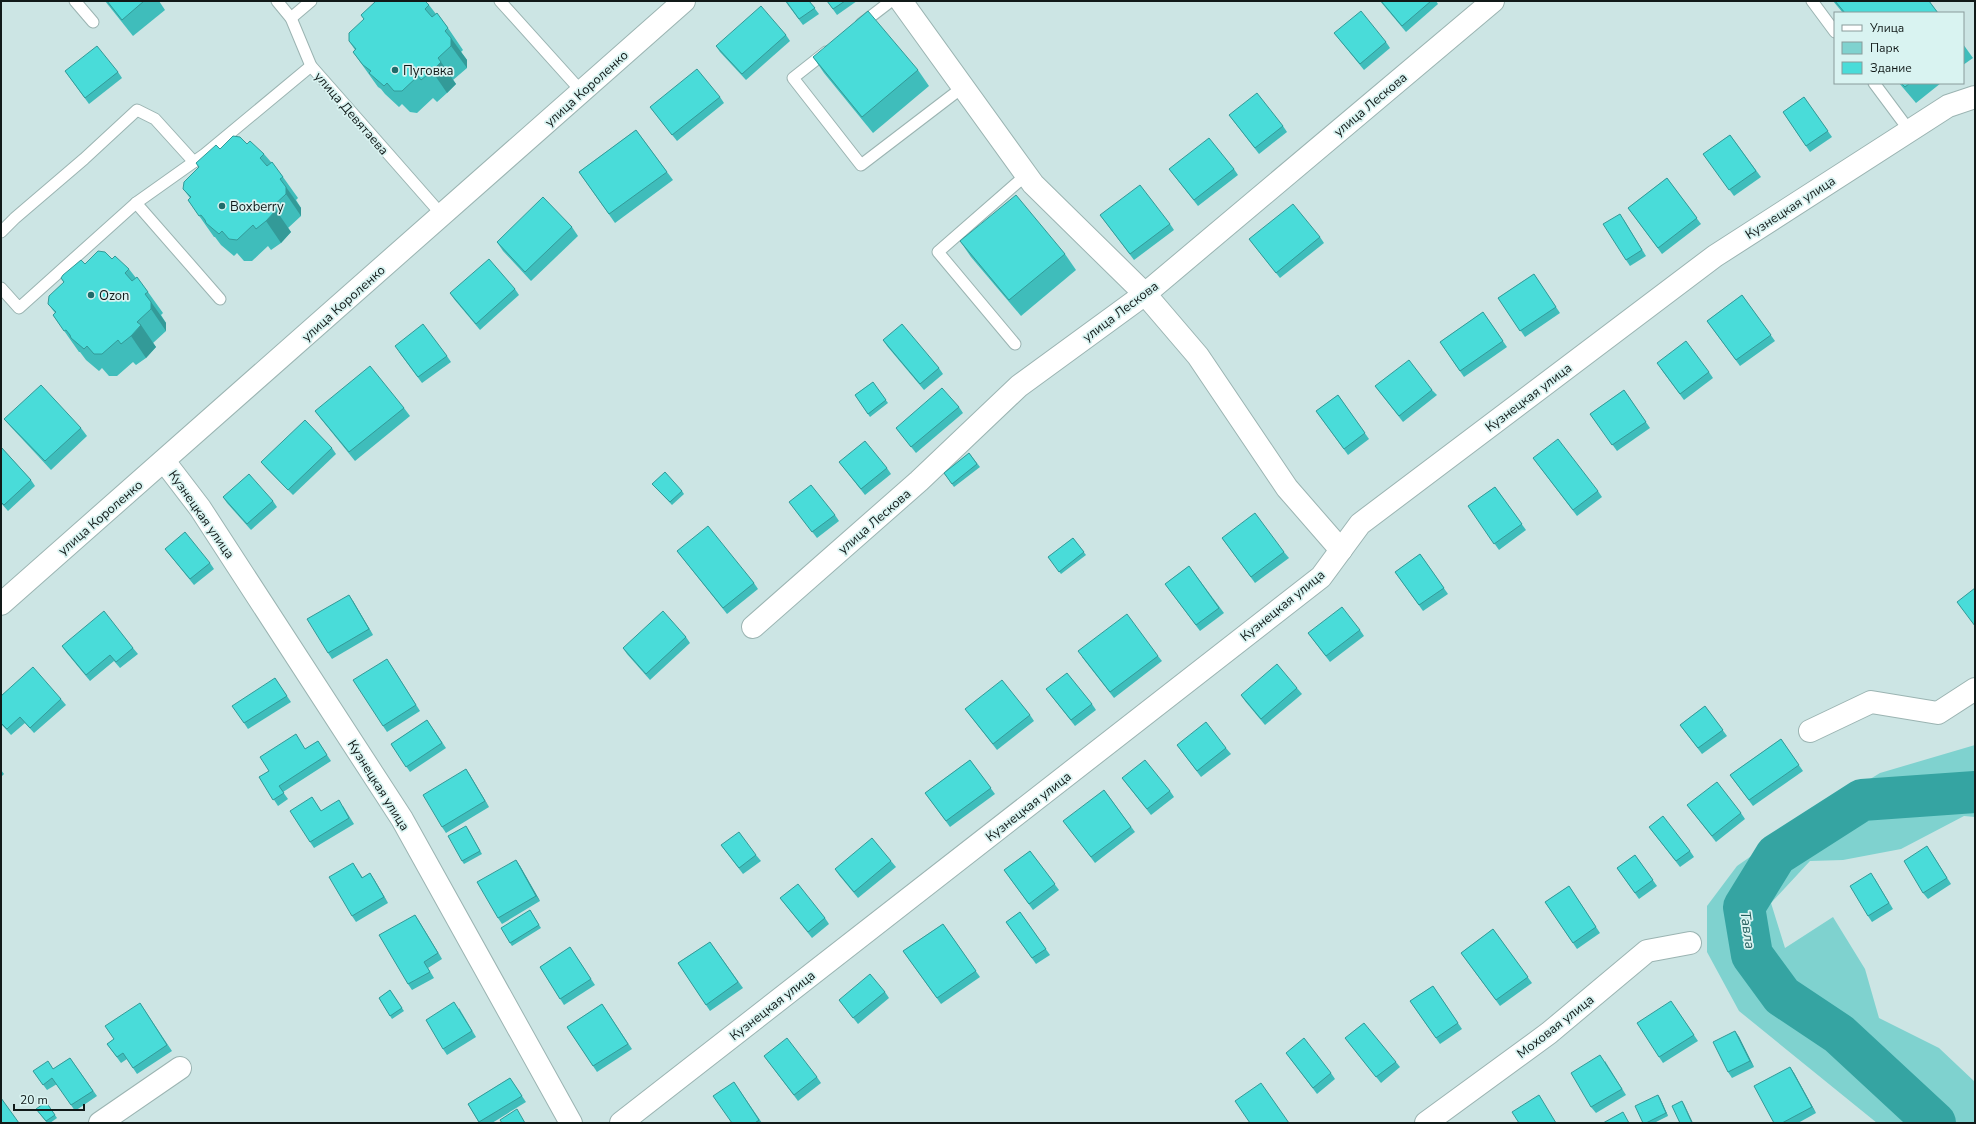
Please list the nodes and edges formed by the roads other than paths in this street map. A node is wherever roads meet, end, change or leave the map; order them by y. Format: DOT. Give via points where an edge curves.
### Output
graph roads {
  1 [pos="75,1"];
  2 [pos="277,1"];
  3 [pos="311,1"];
  4 [pos="500,1"];
  5 [pos="684,1"];
  6 [pos="891,1"];
  7 [pos="901,1"];
  8 [pos="1493,1"];
  9 [pos="1812,1"];
  10 [pos="291,18"];
  11 [pos="93,22"];
  12 [pos="854,30"];
  13 [pos="1834,31"];
  14 [pos="836,44"];
  15 [pos="311,66"];
  16 [pos="1875,84"];
  17 [pos="963,87"];
  18 [pos="582,92"];
  19 [pos="1975,98"];
  20 [pos="1909,130"];
  21 [pos="194,162"];
  22 [pos="1026,175"];
  23 [pos="136,203"];
  24 [pos="442,215"];
  25 [pos="1,232"];
  26 [pos="1,288"];
  27 [pos="1145,294"];
  28 [pos="220,299"];
  29 [pos="1015,344"];
  30 [pos="164,461"];
  31 [pos="1341,550"];
  32 [pos="1,604"];
  33 [pos="753,627"];
  34 [pos="1975,689"];
  35 [pos="1810,731"];
  36 [pos="1690,943"];
  37 [pos="180,1068"];
  38 [pos="100,1123"];
  39 [pos="571,1123"];
  40 [pos="621,1123"];
  41 [pos="1426,1123"];
  1 -- 11 [label="lane"];
  2 -- 10 [label="lane, улица Девятаева"];
  3 -- 10 [label="lane"];
  4 -- 18 [label="lane"];
  5 -- 18 [label="street, улица Короленко"];
  6 -- 12 [label="lane"];
  7 -- 17 [label="street"];
  8 -- 27 [label="street, улица Лескова"];
  9 -- 13 [label="lane"];
  10 -- 15 [label="lane, улица Девятаева"];
  14 -- 17 [label="lane" via="793,78 862,165"];
  15 -- 21 [label="lane"];
  15 -- 24 [label="lane, улица Девятаева"];
  16 -- 20 [label="lane"];
  17 -- 22 [label="street"];
  18 -- 24 [label="street, улица Короленко"];
  19 -- 20 [label="street, Кузнецкая улица" via="1948,106"];
  20 -- 31 [label="street, Кузнецкая улица" via="1709,260 1360,524"];
  21 -- 23 [label="lane"];
  21 -- 25 [label="lane" via="155,119 137,110"];
  22 -- 27 [label="street"];
  22 -- 29 [label="lane" via="938,252"];
  23 -- 26 [label="lane" via="19,308"];
  23 -- 28 [label="lane"];
  24 -- 30 [label="street, улица Короленко"];
  27 -- 31 [label="street" via="1198,356 1287,488"];
  27 -- 33 [label="street, улица Лескова" via="1020,386 919,481"];
  30 -- 32 [label="street, улица Короленко"];
  30 -- 39 [label="street, Кузнецкая улица" via="200,508 402,819"];
  31 -- 40 [label="street, Кузнецкая улица" via="1321,576"];
  34 -- 35 [label="street" via="1938,713 1871,702"];
  36 -- 41 [label="street, Моховая улица" via="1647,951 1549,1033"];
  37 -- 38 [label="street"];
}
